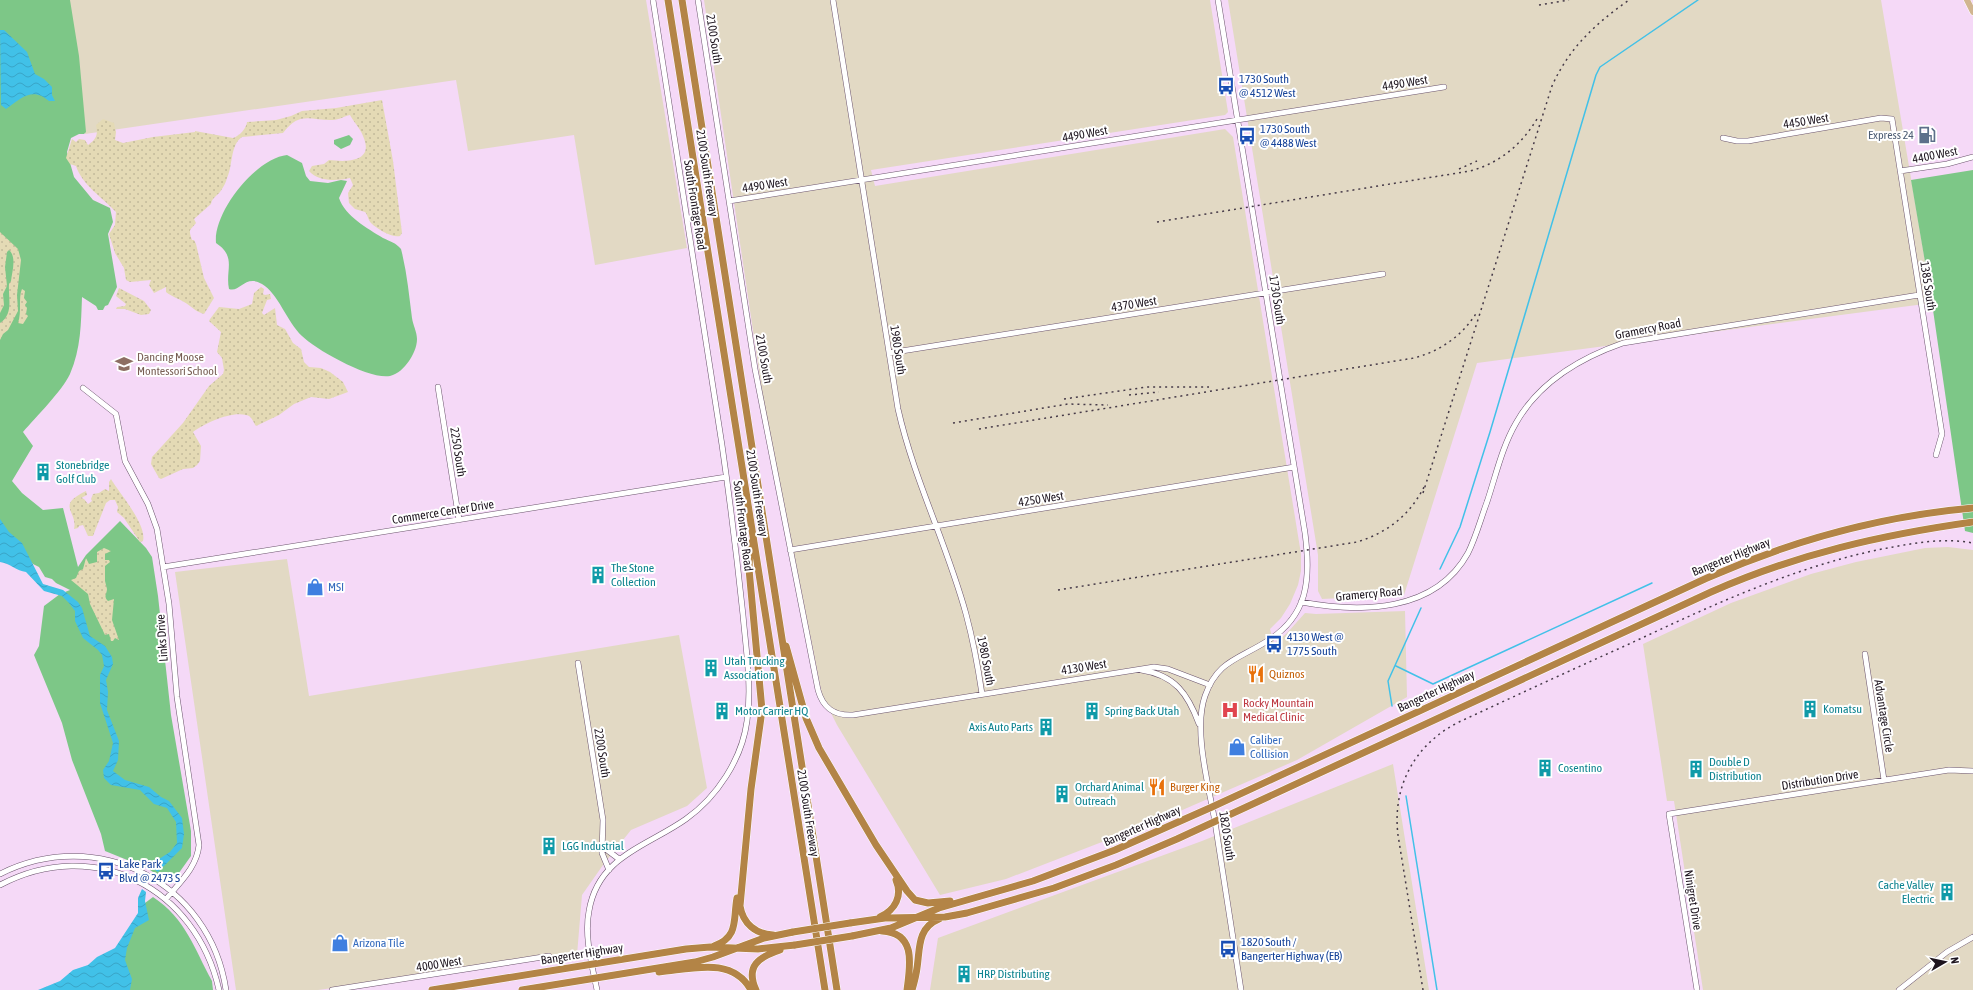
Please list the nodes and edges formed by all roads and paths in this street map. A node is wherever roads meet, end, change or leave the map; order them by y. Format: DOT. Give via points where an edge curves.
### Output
graph roads {
  1 [pos="653,0"];
  2 [pos="668,0"];
  3 [pos="682,0"];
  4 [pos="698,0"];
  5 [pos="833,0"];
  6 [pos="1218,0"];
  7 [pos="1966,0"];
  8 [pos="1973,12"];
  9 [pos="1444,87"];
  10 [pos="1237,118"];
  11 [pos="1892,119"];
  12 [pos="1723,138"];
  13 [pos="1973,157"];
  14 [pos="1900,172"];
  15 [pos="862,180"];
  16 [pos="729,201"];
  17 [pos="1383,274"];
  18 [pos="1266,292"];
  19 [pos="1919,295"];
  20 [pos="888,353"];
  21 [pos="438,387"];
  22 [pos="83,388"];
  23 [pos="1936,455"];
  24 [pos="1294,467"];
  25 [pos="726,477"];
  26 [pos="760,504"];
  27 [pos="1973,508"];
  28 [pos="459,520"];
  29 [pos="1973,522"];
  30 [pos="751,526"];
  31 [pos="935,526"];
  32 [pos="790,550"];
  33 [pos="163,567"];
  34 [pos="1301,602"];
  35 [pos="1865,654"];
  36 [pos="578,663"];
  37 [pos="1132,670"];
  38 [pos="1210,685"];
  39 [pos="982,694"];
  40 [pos="834,713"];
  41 [pos="1200,728"];
  42 [pos="1973,770"];
  43 [pos="1884,780"];
  44 [pos="1212,807"];
  45 [pos="1669,814"];
  46 [pos="750,817"];
  47 [pos="1214,821"];
  48 [pos="876,845"];
  49 [pos="603,847"];
  50 [pos="619,859"];
  51 [pos="609,870"];
  52 [pos="0,874"];
  53 [pos="0,885"];
  54 [pos="172,892"];
  55 [pos="972,898"];
  56 [pos="166,899"];
  57 [pos="945,917"];
  58 [pos="915,918"];
  59 [pos="876,919"];
  60 [pos="878,931"];
  61 [pos="773,935"];
  62 [pos="1973,937"];
  63 [pos="795,945"];
  64 [pos="710,947"];
  65 [pos="736,948"];
  66 [pos="549,956"];
  67 [pos="592,963"];
  68 [pos="615,976"];
  69 [pos="595,979"];
  70 [pos="219,990"];
  71 [pos="226,990"];
  72 [pos="332,990"];
  73 [pos="432,990"];
  74 [pos="522,990"];
  75 [pos="597,990"];
  76 [pos="751,990"];
  77 [pos="756,990"];
  78 [pos="825,990"];
  79 [pos="837,990"];
  80 [pos="907,990"];
  81 [pos="912,990"];
  82 [pos="1241,990"];
  83 [pos="1697,990"];
  84 [pos="1899,990"];
  1 -- 25 [label="street, South Frontage Road"];
  2 -- 30 [label="highway, 2100 South Freeway"];
  3 -- 26 [label="highway, 2100 South Freeway"];
  4 -- 16 [label="street, 2100 South"];
  5 -- 15 [label="street, 1980 South"];
  6 -- 10 [label="street, 1730 South"];
  7 -- 8 [label="main road"];
  9 -- 10 [label="street, 4490 West"];
  10 -- 15 [label="street, 4490 West" via="1011,158"];
  10 -- 18 [label="street, 1730 South"];
  11 -- 12 [label="street, 4450 West" via="1881,118 1748,140"];
  11 -- 14 [label="street, 1385 South"];
  13 -- 14 [label="street, 4400 West"];
  14 -- 19 [label="street, 1385 South"];
  15 -- 16 [label="street, 4490 West"];
  15 -- 20 [label="street, 1980 South"];
  16 -- 32 [label="street, 2100 South" via="755,369"];
  17 -- 18 [label="street, 4370 West"];
  18 -- 20 [label="street, 4370 West"];
  18 -- 24 [label="street, 1730 South"];
  19 -- 23 [label="street, 1385 South" via="1942,434"];
  19 -- 34 [label="street, Gramercy Road" via="1623,343 1578,362 1548,384 1516,422 1504,447 1468,552 1446,581 1426,595 1382,606 1329,607"];
  20 -- 31 [label="street, 1980 South" via="905,440"];
  21 -- 28 [label="street, 2250 South"];
  22 -- 33 [label="street, Links Drive" via="116,414 125,461 156,523"];
  24 -- 31 [label="street, 4250 West"];
  24 -- 34 [label="street, 1730 South" via="1309,556 1308,579"];
  25 -- 28 [label="street, Commerce Center Drive"];
  25 -- 50 [label="street, South Frontage Road" via="749,683 746,726 741,747 721,784 698,809 678,825"];
  26 -- 48 [label="highway" via="786,644 806,718 819,748"];
  26 -- 79 [label="highway, 2100 South Freeway"];
  27 -- 44 [label="highway, Bangerter Highway" via="1924,514 1852,528 1730,568"];
  28 -- 33 [label="street, Commerce Center Drive"];
  29 -- 47 [label="highway, Bangerter Highway" via="1863,541 1753,574"];
  30 -- 46 [label="highway" via="749,569 762,710"];
  30 -- 78 [label="highway, 2100 South Freeway"];
  31 -- 32 [label="street, 4250 West"];
  31 -- 39 [label="street, 1980 South" via="966,614"];
  32 -- 40 [label="street, 2100 South" via="818,690 823,704"];
  33 -- 54 [label="street, Links Drive" via="177,697 199,845 193,867"];
  34 -- 38 [label="street" via="1278,634 1227,663"];
  35 -- 43 [label="street, Advantage Circle"];
  36 -- 49 [label="street, 2200 South" via="602,820"];
  37 -- 38 [label="street, 4130 West" via="1154,667 1168,669"];
  37 -- 39 [label="street, 4130 West"];
  37 -- 41 [label="street" via="1155,673 1180,688 1191,704"];
  38 -- 41 [label="street, 1820 South" via="1202,706"];
  39 -- 40 [label="street, 4130 West" via="853,715"];
  41 -- 44 [label="street, 1820 South"];
  42 -- 43 [label="street, Distribution Drive" via="1949,770"];
  43 -- 45 [label="street, Distribution Drive"];
  44 -- 47 [label="street, 1820 South"];
  44 -- 55 [label="highway, Bangerter Highway" via="1056,873"];
  45 -- 83 [label="street, Ninigret Drive"];
  46 -- 61 [label="highway" via="741,911 751,928"];
  46 -- 64 [label="highway" via="733,929 725,941"];
  47 -- 57 [label="highway, Bangerter Highway" via="1138,856 1054,888"];
  47 -- 82 [label="street, 1820 South"];
  48 -- 55 [label="highway" via="906,891 915,900 928,903"];
  48 -- 59 [label="highway" via="899,890 893,907"];
  49 -- 50 [label="street"];
  49 -- 51 [label="street, 2200 South" via="602,854"];
  50 -- 51 [label="street, South Frontage Road"];
  51 -- 67 [label="street, South Frontage Road" via="599,884 589,908 588,935"];
  52 -- 54 [label="street" via="40,859 63,856 90,857 137,870"];
  53 -- 56 [label="street" via="42,869 86,866 130,877"];
  54 -- 56 [label="street, Links Drive"];
  54 -- 71 [label="street" via="193,913 207,934 221,966"];
  55 -- 58 [label="highway, Bangerter Highway"];
  56 -- 70 [label="street" via="198,937"];
  57 -- 58 [label="highway, Bangerter Highway"];
  57 -- 81 [label="highway" via="932,922 922,935"];
  58 -- 59 [label="highway, Bangerter Highway"];
  58 -- 60 [label="highway, Bangerter Highway"];
  59 -- 61 [label="highway, Bangerter Highway, bridge"];
  60 -- 63 [label="highway, Bangerter Highway, bridge"];
  60 -- 80 [label="highway" via="894,934 907,946 910,960"];
  61 -- 65 [label="highway, Bangerter Highway"];
  62 -- 84 [label="street" via="1947,952"];
  63 -- 65 [label="highway, Bangerter Highway" via="758,949"];
  63 -- 77 [label="highway" via="768,954 756,963 752,976"];
  64 -- 65 [label="highway, Bangerter Highway"];
  64 -- 67 [label="highway, Bangerter Highway"];
  65 -- 68 [label="highway, Bangerter Highway" via="699,961"];
  66 -- 72 [label="street, 4000 West"];
  67 -- 69 [label="street, South Frontage Road"];
  67 -- 73 [label="highway, Bangerter Highway"];
  68 -- 69 [label="highway, Bangerter Highway"];
  68 -- 76 [label="highway" via="724,968 738,974"];
  69 -- 74 [label="highway, Bangerter Highway"];
  69 -- 75 [label="street, South Frontage Road"];
}
